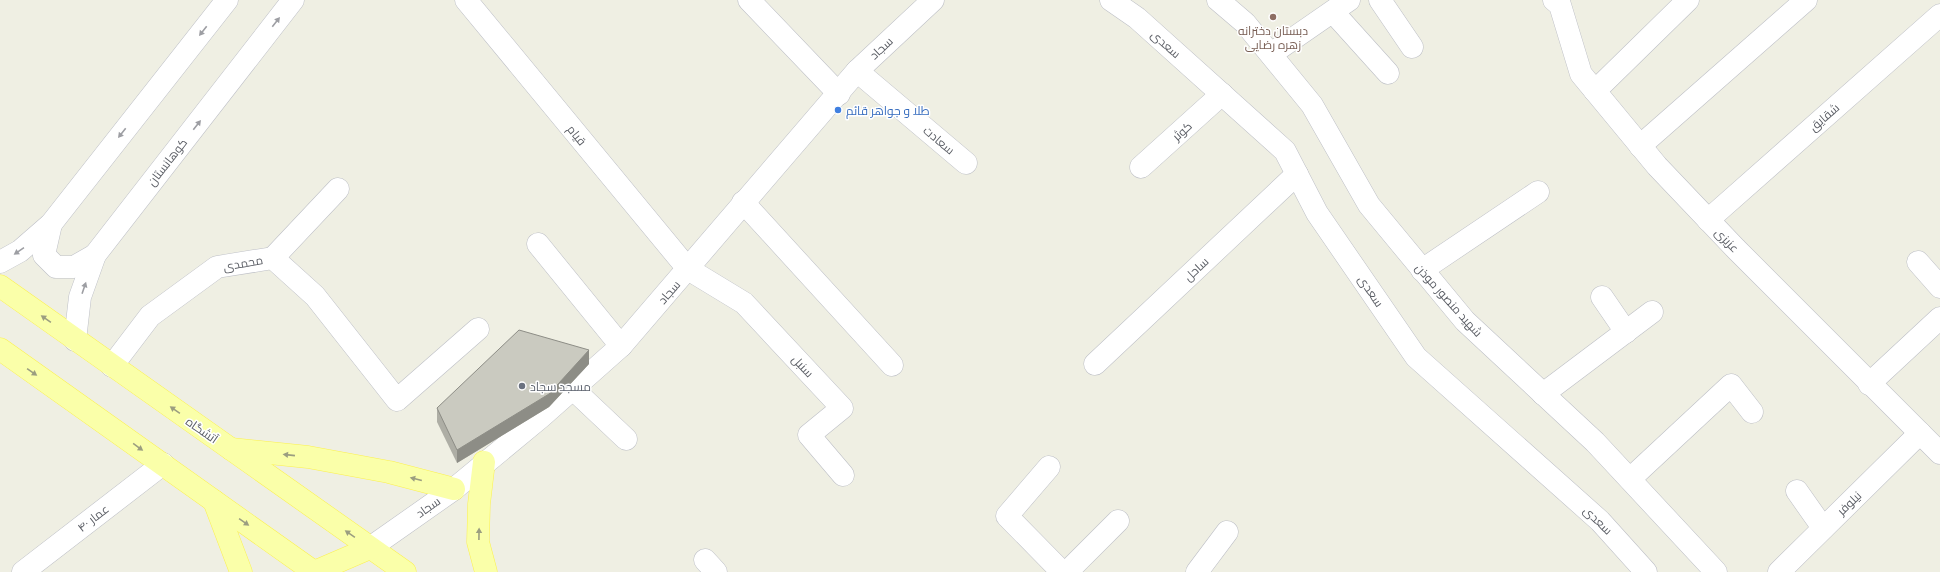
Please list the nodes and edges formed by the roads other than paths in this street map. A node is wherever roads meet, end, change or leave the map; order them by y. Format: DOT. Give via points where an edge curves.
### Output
graph roads {
  1 [pos="227,0"];
  2 [pos="294,0"];
  3 [pos="466,0"];
  4 [pos="749,0"];
  5 [pos="933,0"];
  6 [pos="1111,0"];
  7 [pos="1218,0"];
  8 [pos="1380,0"];
  9 [pos="1554,0"];
  10 [pos="1688,0"];
  11 [pos="1806,0"];
  12 [pos="1930,0"];
  13 [pos="1341,6"];
  14 [pos="1940,9"];
  15 [pos="1940,15"];
  16 [pos="1412,47"];
  17 [pos="1271,54"];
  18 [pos="857,71"];
  19 [pos="1388,73"];
  20 [pos="1595,90"];
  21 [pos="839,94"];
  22 [pos="1222,94"];
  23 [pos="1640,146"];
  24 [pos="966,163"];
  25 [pos="1141,167"];
  26 [pos="1297,174"];
  27 [pos="338,189"];
  28 [pos="1538,192"];
  29 [pos="743,202"];
  30 [pos="1708,220"];
  31 [pos="51,224"];
  32 [pos="538,244"];
  33 [pos="95,255"];
  34 [pos="273,258"];
  35 [pos="0,262"];
  36 [pos="1918,262"];
  37 [pos="688,269"];
  38 [pos="1422,270"];
  39 [pos="0,286"];
  40 [pos="1940,287"];
  41 [pos="1602,297"];
  42 [pos="1652,312"];
  43 [pos="1940,318"];
  44 [pos="478,329"];
  45 [pos="1626,332"];
  46 [pos="75,340"];
  47 [pos="622,346"];
  48 [pos="0,349"];
  49 [pos="1095,364"];
  50 [pos="892,365"];
  51 [pos="112,366"];
  52 [pos="1869,384"];
  53 [pos="573,389"];
  54 [pos="1543,394"];
  55 [pos="1752,412"];
  56 [pos="1920,433"];
  57 [pos="626,439"];
  58 [pos="230,449"];
  59 [pos="1940,453"];
  60 [pos="484,462"];
  61 [pos="162,464"];
  62 [pos="1049,467"];
  63 [pos="843,475"];
  64 [pos="1630,479"];
  65 [pos="454,489"];
  66 [pos="1797,491"];
  67 [pos="214,501"];
  68 [pos="1118,521"];
  69 [pos="1823,528"];
  70 [pos="1227,532"];
  71 [pos="370,548"];
  72 [pos="23,572"];
  73 [pos="241,572"];
  74 [pos="314,572"];
  75 [pos="405,572"];
  76 [pos="486,572"];
  77 [pos="1062,572"];
  78 [pos="1067,572"];
  79 [pos="1197,572"];
  80 [pos="1646,572"];
  81 [pos="1716,572"];
  82 [pos="1779,572"];
  1 -- 31 [label="street, one-way"];
  33 -- 2 [label="street, کوهانستان, one-way"];
  3 -- 37 [label="street, قیام"];
  4 -- 21 [label="street"];
  5 -- 18 [label="street, سجاد"];
  6 -- 22 [label="street, سعدی" via="1137,18"];
  7 -- 17 [label="street, شهید منصور موذن" via="1245,23"];
  8 -- 16 [label="street"];
  9 -- 20 [label="street, عزیزی" via="1560,5 1581,74"];
  10 -- 20 [label="street"];
  11 -- 23 [label="street"];
  12 -- 14 [label="street"];
  13 -- 17 [label="street"];
  13 -- 19 [label="street"];
  15 -- 30 [label="street, شقایق"];
  17 -- 38 [label="street, شهید منصور موذن" via="1312,105 1369,205"];
  18 -- 21 [label="street, سجاد"];
  18 -- 24 [label="street, سعادت"];
  20 -- 23 [label="street, عزیزی"];
  21 -- 29 [label="street, سجاد"];
  22 -- 25 [label="street, کوثر"];
  22 -- 26 [label="street, سعدی" via="1285,151"];
  23 -- 30 [label="street, عزیزی"];
  26 -- 49 [label="street, ساحل"];
  26 -- 80 [label="street, سعدی" via="1317,213 1416,357 1600,521"];
  27 -- 34 [label="street"];
  28 -- 38 [label="street"];
  29 -- 37 [label="street, سجاد"];
  29 -- 50 [label="street"];
  30 -- 52 [label="street, عزیزی"];
  31 -- 33 [label="street" via="44,255 56,267 74,267"];
  31 -- 35 [label="street, one-way" via="20,252"];
  32 -- 47 [label="street"];
  46 -- 33 [label="street, کوهانستان, one-way" via="80,297"];
  34 -- 44 [label="street, محمدی" via="315,296 397,400"];
  34 -- 51 [label="street, محمدی" via="218,267 150,316"];
  36 -- 40 [label="street"];
  37 -- 47 [label="street, سجاد"];
  37 -- 63 [label="street, سنبل" via="744,303 842,408 809,435"];
  38 -- 54 [label="street, شهید منصور موذن" via="1465,321"];
  46 -- 39 [label="main road, آتشگاه, one-way"];
  41 -- 45 [label="street"];
  42 -- 45 [label="street"];
  43 -- 52 [label="street"];
  45 -- 54 [label="street"];
  46 -- 51 [label="main road, آتشگاه"];
  47 -- 53 [label="street, سجاد"];
  48 -- 61 [label="main road, one-way"];
  58 -- 51 [label="main road, آتشگاه, one-way"];
  52 -- 56 [label="street, عزیزی"];
  53 -- 57 [label="street"];
  53 -- 60 [label="street, سجاد"];
  54 -- 64 [label="street, شهید منصور موذن" via="1595,442"];
  55 -- 64 [label="street" via="1731,385"];
  56 -- 59 [label="street, عزیزی"];
  56 -- 69 [label="street, نیلوفر"];
  65 -- 58 [label="main road, one-way" via="389,472 308,457"];
  71 -- 58 [label="main road, آتشگاه, one-way"];
  60 -- 65 [label="street, سجاد"];
  76 -- 60 [label="main road, one-way" via="478,542"];
  61 -- 67 [label="main road"];
  61 -- 72 [label="street, ۴۰ عمار"];
  62 -- 77 [label="street" via="1007,516"];
  64 -- 81 [label="street, شهید منصور موذن"];
  65 -- 71 [label="street, سجاد"];
  66 -- 69 [label="street"];
  67 -- 73 [label="main road"];
  67 -- 74 [label="main road, one-way"];
  68 -- 78 [label="street"];
  69 -- 82 [label="street, نیلوفر"];
  70 -- 79 [label="street"];
  71 -- 74 [label="main road"];
  71 -- 75 [label="main road, آتشگاه"];
}
